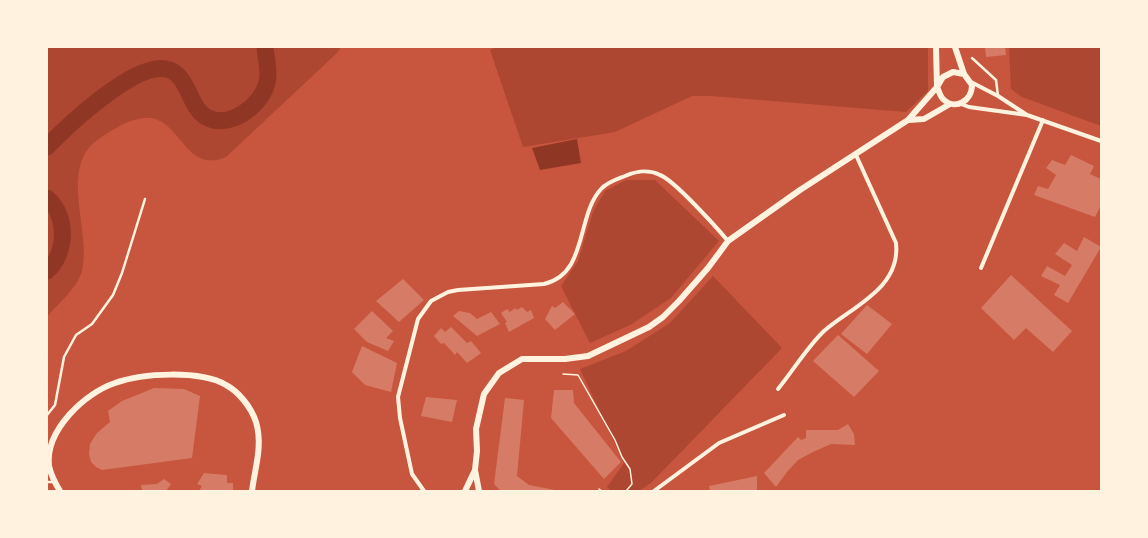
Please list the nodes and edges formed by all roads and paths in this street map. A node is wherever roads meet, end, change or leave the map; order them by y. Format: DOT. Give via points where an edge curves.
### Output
graph roads {
  1 [pos="936,47"];
  2 [pos="954,47"];
  3 [pos="972,58"];
  4 [pos="964,74"];
  5 [pos="970,82"];
  6 [pos="937,88"];
  7 [pos="998,96"];
  8 [pos="950,104"];
  9 [pos="960,104"];
  10 [pos="1027,115"];
  11 [pos="908,120"];
  12 [pos="1043,120"];
  13 [pos="1101,141"];
  14 [pos="856,155"];
  15 [pos="145,198"];
  16 [pos="728,241"];
  17 [pos="981,268"];
  18 [pos="563,374"];
  19 [pos="778,389"];
  20 [pos="47,415"];
  21 [pos="784,415"];
  22 [pos="475,470"];
  23 [pos="47,482"];
  24 [pos="55,482"];
  25 [pos="599,489"];
  26 [pos="60,491"];
  27 [pos="252,491"];
  28 [pos="424,491"];
  29 [pos="464,491"];
  30 [pos="479,491"];
  31 [pos="602,491"];
  32 [pos="626,491"];
  33 [pos="654,491"];
  1 -- 6 [label="street"];
  2 -- 4 [label="street"];
  3 -- 7 [label="lane" via="996,80"];
  4 -- 5 [label="street"];
  4 -- 6 [label="street" via="947,74"];
  5 -- 7 [label="street"];
  5 -- 9 [label="street" via="972,89 969,96"];
  6 -- 8 [label="street" via="943,100"];
  6 -- 11 [label="street"];
  7 -- 10 [label="street"];
  8 -- 9 [label="street"];
  8 -- 11 [label="street" via="924,118"];
  9 -- 10 [label="street"];
  10 -- 12 [label="street"];
  11 -- 14 [label="street"];
  12 -- 13 [label="street"];
  12 -- 17 [label="street"];
  14 -- 16 [label="street" via="800,190"];
  14 -- 19 [label="street" via="896,243 898,256 893,269 876,292 824,332"];
  15 -- 20 [label="lane" via="113,295 92,324 76,335 64,357 55,405"];
  16 -- 22 [label="street" via="708,268 650,327 588,356 522,359 499,373 484,394 479,413"];
  16 -- 28 [label="street" via="662,175 646,170 611,181 601,188 594,199 577,252 556,281 458,290 431,301 418,319 398,397 412,474"];
  18 -- 32 [label="path" via="578,376 615,440 630,469 632,484"];
  21 -- 33 [label="street" via="719,443"];
  22 -- 29 [label="street"];
  22 -- 30 [label="street"];
  23 -- 24 [label="lane"];
  24 -- 26 [label="street"];
  24 -- 27 [label="street" via="49,465 53,441 60,428 82,402 102,388 125,380 185,375 225,384 236,392 250,410 259,441"];
  25 -- 31 [label="path"];
}
